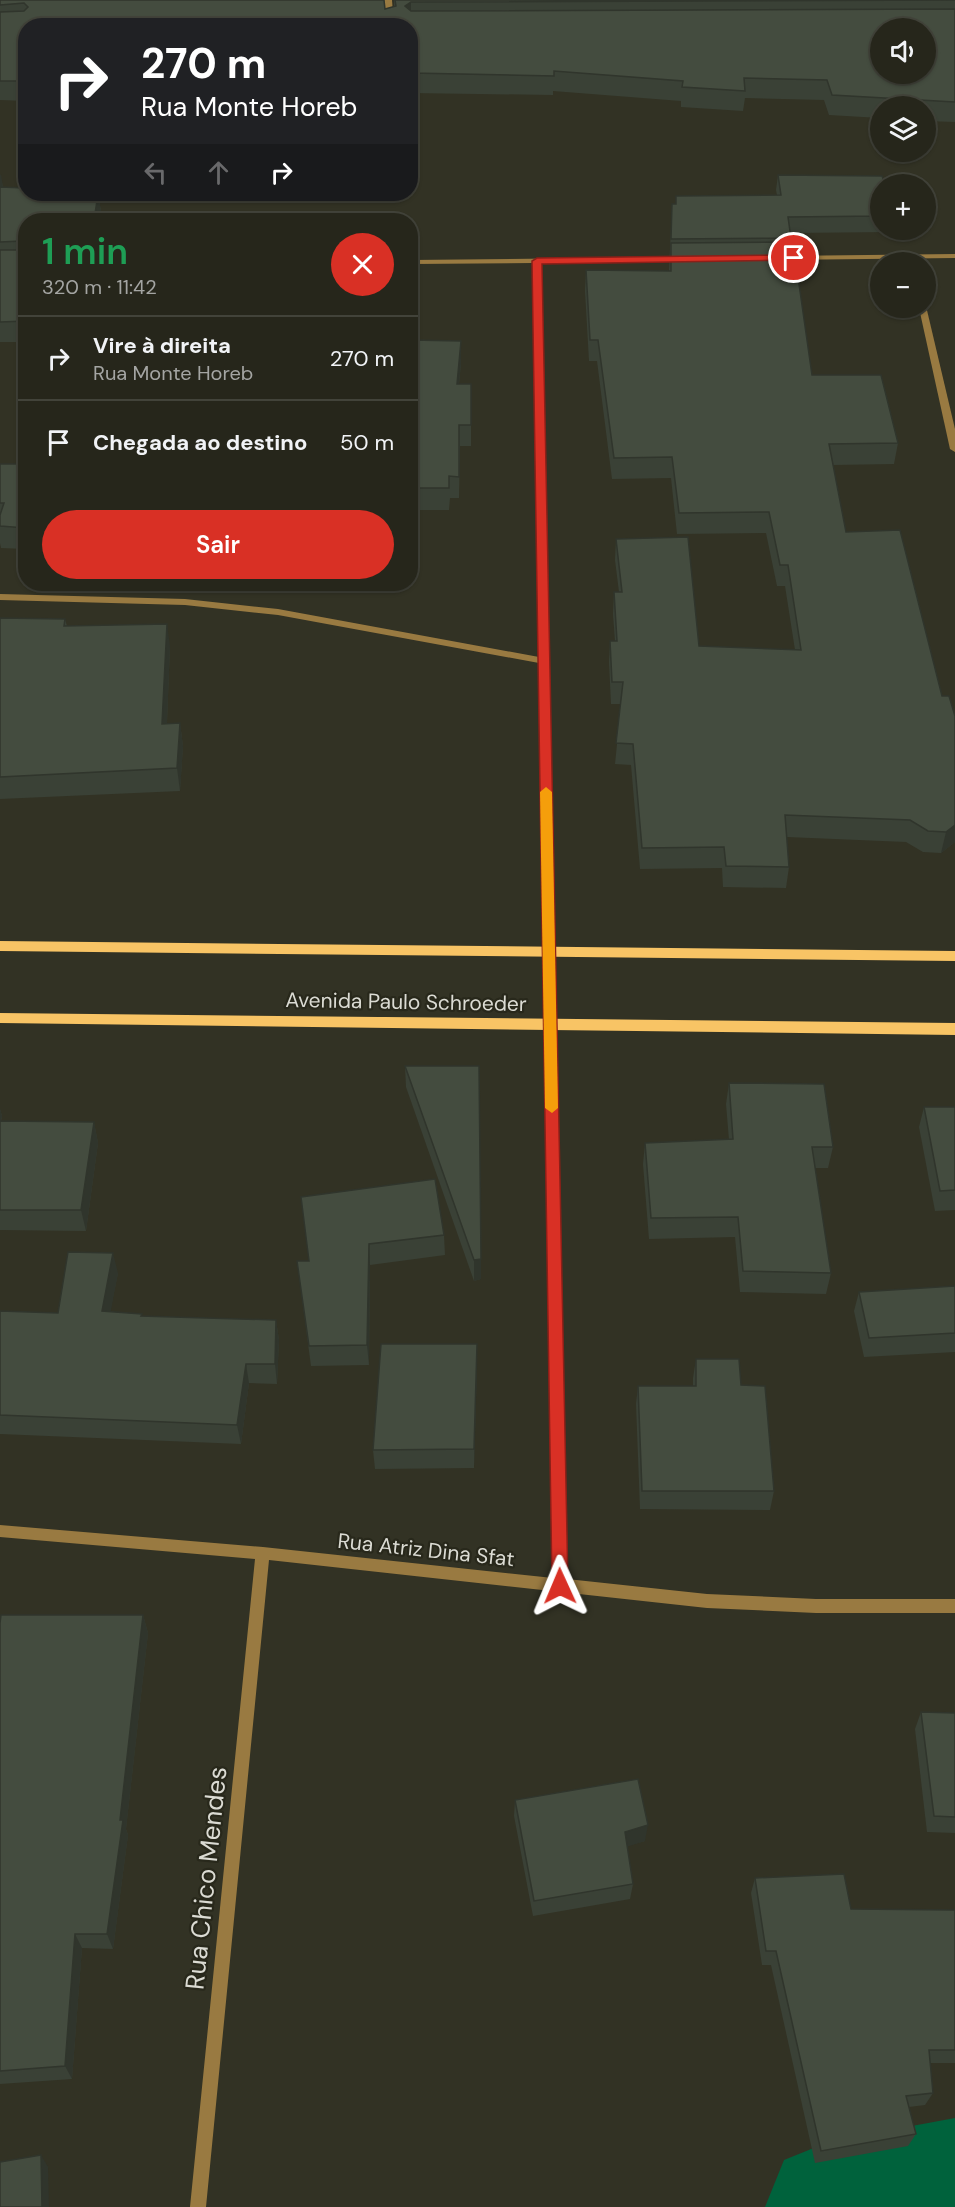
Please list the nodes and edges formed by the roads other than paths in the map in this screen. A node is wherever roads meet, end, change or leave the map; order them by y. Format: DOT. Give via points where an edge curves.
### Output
graph roads {
  1 [pos="388,0"];
  2 [pos="389,18"];
  3 [pos="955,256"];
  4 [pos="771,258"];
  5 [pos="936,258"];
  6 [pos="689,259"];
  7 [pos="870,259"];
  8 [pos="537,261"];
  9 [pos="418,262"];
  10 [pos="925,318"];
  11 [pos="955,449"];
  12 [pos="0,597"];
  13 [pos="544,661"];
  14 [pos="0,945"];
  15 [pos="549,952"];
  16 [pos="955,956"];
  17 [pos="0,1018"];
  18 [pos="550,1025"];
  19 [pos="955,1029"];
  20 [pos="0,1531"];
  21 [pos="263,1553"];
  22 [pos="560,1586"];
  23 [pos="955,1606"];
  24 [pos="198,2207"];
  1 -- 2 [label="street"];
  3 -- 5 [label="street"];
  4 -- 7 [label="street"];
  6 -- 8 [label="street"];
  8 -- 9 [label="street"];
  8 -- 13 [label="street"];
  10 -- 11 [label="street"];
  12 -- 13 [label="street" via="175,601 278,612"];
  13 -- 15 [label="street"];
  14 -- 15 [label="main road"];
  15 -- 16 [label="main road"];
  15 -- 18 [label="street"];
  17 -- 18 [label="main road, Avenida Paulo Schroeder"];
  18 -- 19 [label="main road, Avenida Paulo Schroeder"];
  18 -- 22 [label="street"];
  20 -- 21 [label="street, Rua Atriz Dina Sfat"];
  21 -- 22 [label="street, Rua Atriz Dina Sfat"];
  21 -- 24 [label="street, Rua Chico Mendes"];
  22 -- 23 [label="street, Rua Atriz Dina Sfat" via="707,1601"];
}
